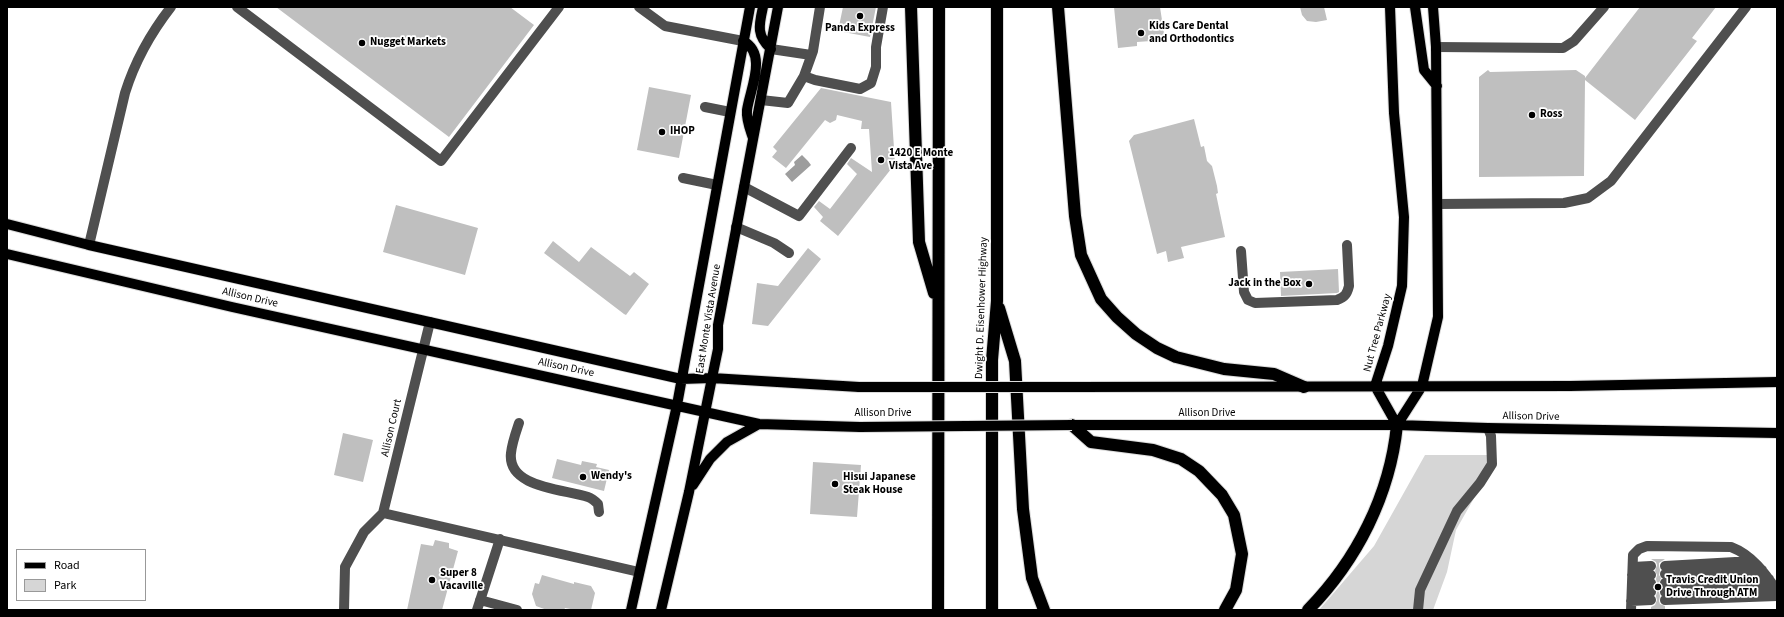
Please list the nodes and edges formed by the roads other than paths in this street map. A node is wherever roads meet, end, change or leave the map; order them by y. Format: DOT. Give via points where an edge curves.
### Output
graph roads {
  1 [pos="171,7"];
  2 [pos="237,7"];
  3 [pos="559,7"];
  4 [pos="639,7"];
  5 [pos="750,7"];
  6 [pos="763,7"];
  7 [pos="778,7"];
  8 [pos="820,7"];
  9 [pos="883,7"];
  10 [pos="911,7"];
  11 [pos="939,7"];
  12 [pos="997,7"];
  13 [pos="1058,7"];
  14 [pos="1390,7"];
  15 [pos="1415,7"];
  16 [pos="1432,7"];
  17 [pos="1604,7"];
  18 [pos="1746,7"];
  19 [pos="743,41"];
  20 [pos="1436,47"];
  21 [pos="771,48"];
  22 [pos="811,55"];
  23 [pos="804,76"];
  24 [pos="1437,86"];
  25 [pos="761,100"];
  26 [pos="705,107"];
  27 [pos="730,112"];
  28 [pos="753,140"];
  29 [pos="851,148"];
  30 [pos="683,178"];
  31 [pos="717,185"];
  32 [pos="744,187"];
  33 [pos="1438,204"];
  34 [pos="7,224"];
  35 [pos="736,227"];
  36 [pos="89,245"];
  37 [pos="1347,245"];
  38 [pos="1241,251"];
  39 [pos="789,253"];
  40 [pos="7,254"];
  41 [pos="996,301"];
  42 [pos="938,306"];
  43 [pos="430,322"];
  44 [pos="424,349"];
  45 [pos="712,378"];
  46 [pos="681,379"];
  47 [pos="1777,382"];
  48 [pos="1375,386"];
  49 [pos="1422,386"];
  50 [pos="1304,387"];
  51 [pos="677,405"];
  52 [pos="706,412"];
  53 [pos="519,423"];
  54 [pos="759,424"];
  55 [pos="1072,425"];
  56 [pos="1397,425"];
  57 [pos="1488,428"];
  58 [pos="1777,432"];
  59 [pos="689,492"];
  60 [pos="383,512"];
  61 [pos="599,512"];
  62 [pos="500,539"];
  63 [pos="1753,561"];
  64 [pos="1762,570"];
  65 [pos="640,572"];
  66 [pos="1651,583"];
  67 [pos="1665,583"];
  68 [pos="1632,588"];
  69 [pos="1774,588"];
  70 [pos="479,605"];
  71 [pos="344,610"];
  72 [pos="517,610"];
  73 [pos="631,610"];
  74 [pos="661,610"];
  75 [pos="938,610"];
  76 [pos="992,610"];
  77 [pos="1044,610"];
  78 [pos="1225,610"];
  79 [pos="1308,610"];
  80 [pos="1418,610"];
  1 -- 36 [label="street" via="143,47 133,69"];
  2 -- 3 [label="street" via="442,161"];
  4 -- 19 [label="street" via="665,26"];
  5 -- 19 [label="main road, East Monte Vista Avenue"];
  6 -- 21 [label="main road" via="761,38"];
  7 -- 21 [label="main road, East Monte Vista Avenue"];
  8 -- 22 [label="street"];
  9 -- 23 [label="street" via="876,47 876,67 871,82 860,89"];
  10 -- 42 [label="highway" via="919,242"];
  11 -- 42 [label="highway"];
  12 -- 41 [label="highway, Dwight D. Eisenhower Highway"];
  13 -- 50 [label="highway" via="1075,216 1081,255 1101,298 1136,334 1176,357 1224,369 1274,374"];
  14 -- 48 [label="main road, Nut Tree Parkway" via="1394,113 1404,218 1402,286 1388,346"];
  15 -- 24 [label="main road" via="1424,70"];
  16 -- 20 [label="main road"];
  17 -- 20 [label="street" via="1574,41 1563,48"];
  18 -- 33 [label="street" via="1611,181 1588,198 1564,203"];
  19 -- 27 [label="main road, East Monte Vista Avenue"];
  19 -- 28 [label="main road" via="750,45 756,56 747,112"];
  20 -- 24 [label="main road"];
  21 -- 22 [label="street"];
  21 -- 25 [label="main road, East Monte Vista Avenue"];
  22 -- 23 [label="street"];
  23 -- 25 [label="street" via="788,103"];
  24 -- 33 [label="main road"];
  25 -- 28 [label="main road, East Monte Vista Avenue"];
  26 -- 27 [label="street"];
  27 -- 31 [label="main road, East Monte Vista Avenue"];
  28 -- 32 [label="main road, East Monte Vista Avenue"];
  29 -- 32 [label="street" via="799,216"];
  30 -- 31 [label="street"];
  31 -- 46 [label="main road, East Monte Vista Avenue"];
  32 -- 35 [label="main road, East Monte Vista Avenue"];
  33 -- 49 [label="main road" via="1438,316"];
  34 -- 36 [label="main road, Allison Drive"];
  35 -- 39 [label="street" via="774,243"];
  35 -- 45 [label="main road, East Monte Vista Avenue" via="718,325 718,349"];
  36 -- 43 [label="main road, Allison Drive"];
  37 -- 38 [label="street" via="1349,286 1344,298 1337,300 1255,303 1248,300 1244,292"];
  40 -- 44 [label="main road, Allison Drive"];
  41 -- 76 [label="highway, Dwight D. Eisenhower Highway" via="992,360"];
  41 -- 77 [label="highway" via="1015,361 1023,509 1032,578"];
  42 -- 75 [label="highway"];
  43 -- 44 [label="street, Allison Court"];
  43 -- 46 [label="main road, Allison Drive"];
  44 -- 51 [label="main road, Allison Drive"];
  44 -- 60 [label="street, Allison Court"];
  45 -- 46 [label="main road, Allison Drive"];
  45 -- 50 [label="main road, Allison Drive, bridge" via="858,386"];
  45 -- 52 [label="main road, East Monte Vista Avenue"];
  46 -- 51 [label="main road, East Monte Vista Avenue"];
  47 -- 49 [label="main road, Allison Drive"];
  48 -- 49 [label="main road, Allison Drive"];
  48 -- 50 [label="main road, Allison Drive"];
  48 -- 56 [label="main road, Nut Tree Parkway"];
  49 -- 56 [label="main road"];
  51 -- 52 [label="main road, Allison Drive"];
  51 -- 65 [label="main road, East Monte Vista Avenue"];
  52 -- 54 [label="main road, Allison Drive"];
  52 -- 59 [label="main road, East Monte Vista Avenue"];
  53 -- 61 [label="street" via="511,453 516,472 533,483 590,497 598,504"];
  54 -- 55 [label="main road, Allison Drive, bridge" via="860,427"];
  54 -- 59 [label="main road" via="727,442 710,459"];
  55 -- 56 [label="main road, Allison Drive"];
  55 -- 78 [label="highway" via="1091,442 1153,450 1181,460 1199,471 1222,495 1234,515 1242,554 1236,590"];
  56 -- 57 [label="main road, Allison Drive"];
  56 -- 79 [label="highway" via="1393,455 1371,522 1351,557"];
  57 -- 58 [label="main road, Allison Drive"];
  57 -- 80 [label="street" via="1491,436 1492,464 1457,511 1420,590"];
  59 -- 74 [label="main road, East Monte Vista Avenue"];
  60 -- 62 [label="street"];
  60 -- 71 [label="street, Allison Court" via="364,532 345,567"];
  62 -- 65 [label="street"];
  62 -- 70 [label="street"];
  63 -- 64 [label="street"];
  63 -- 67 [label="street"];
  63 -- 68 [label="street" via="1731,547 1647,546 1639,549 1634,555"];
  64 -- 67 [label="street"];
  64 -- 69 [label="street"];
  65 -- 73 [label="main road, East Monte Vista Avenue"];
  66 -- 68 [label="street"];
  66 -- 68 [label="street"];
  66 -- 68 [label="street"];
  67 -- 69 [label="street"];
  67 -- 69 [label="street"];
  70 -- 72 [label="street"];
}
